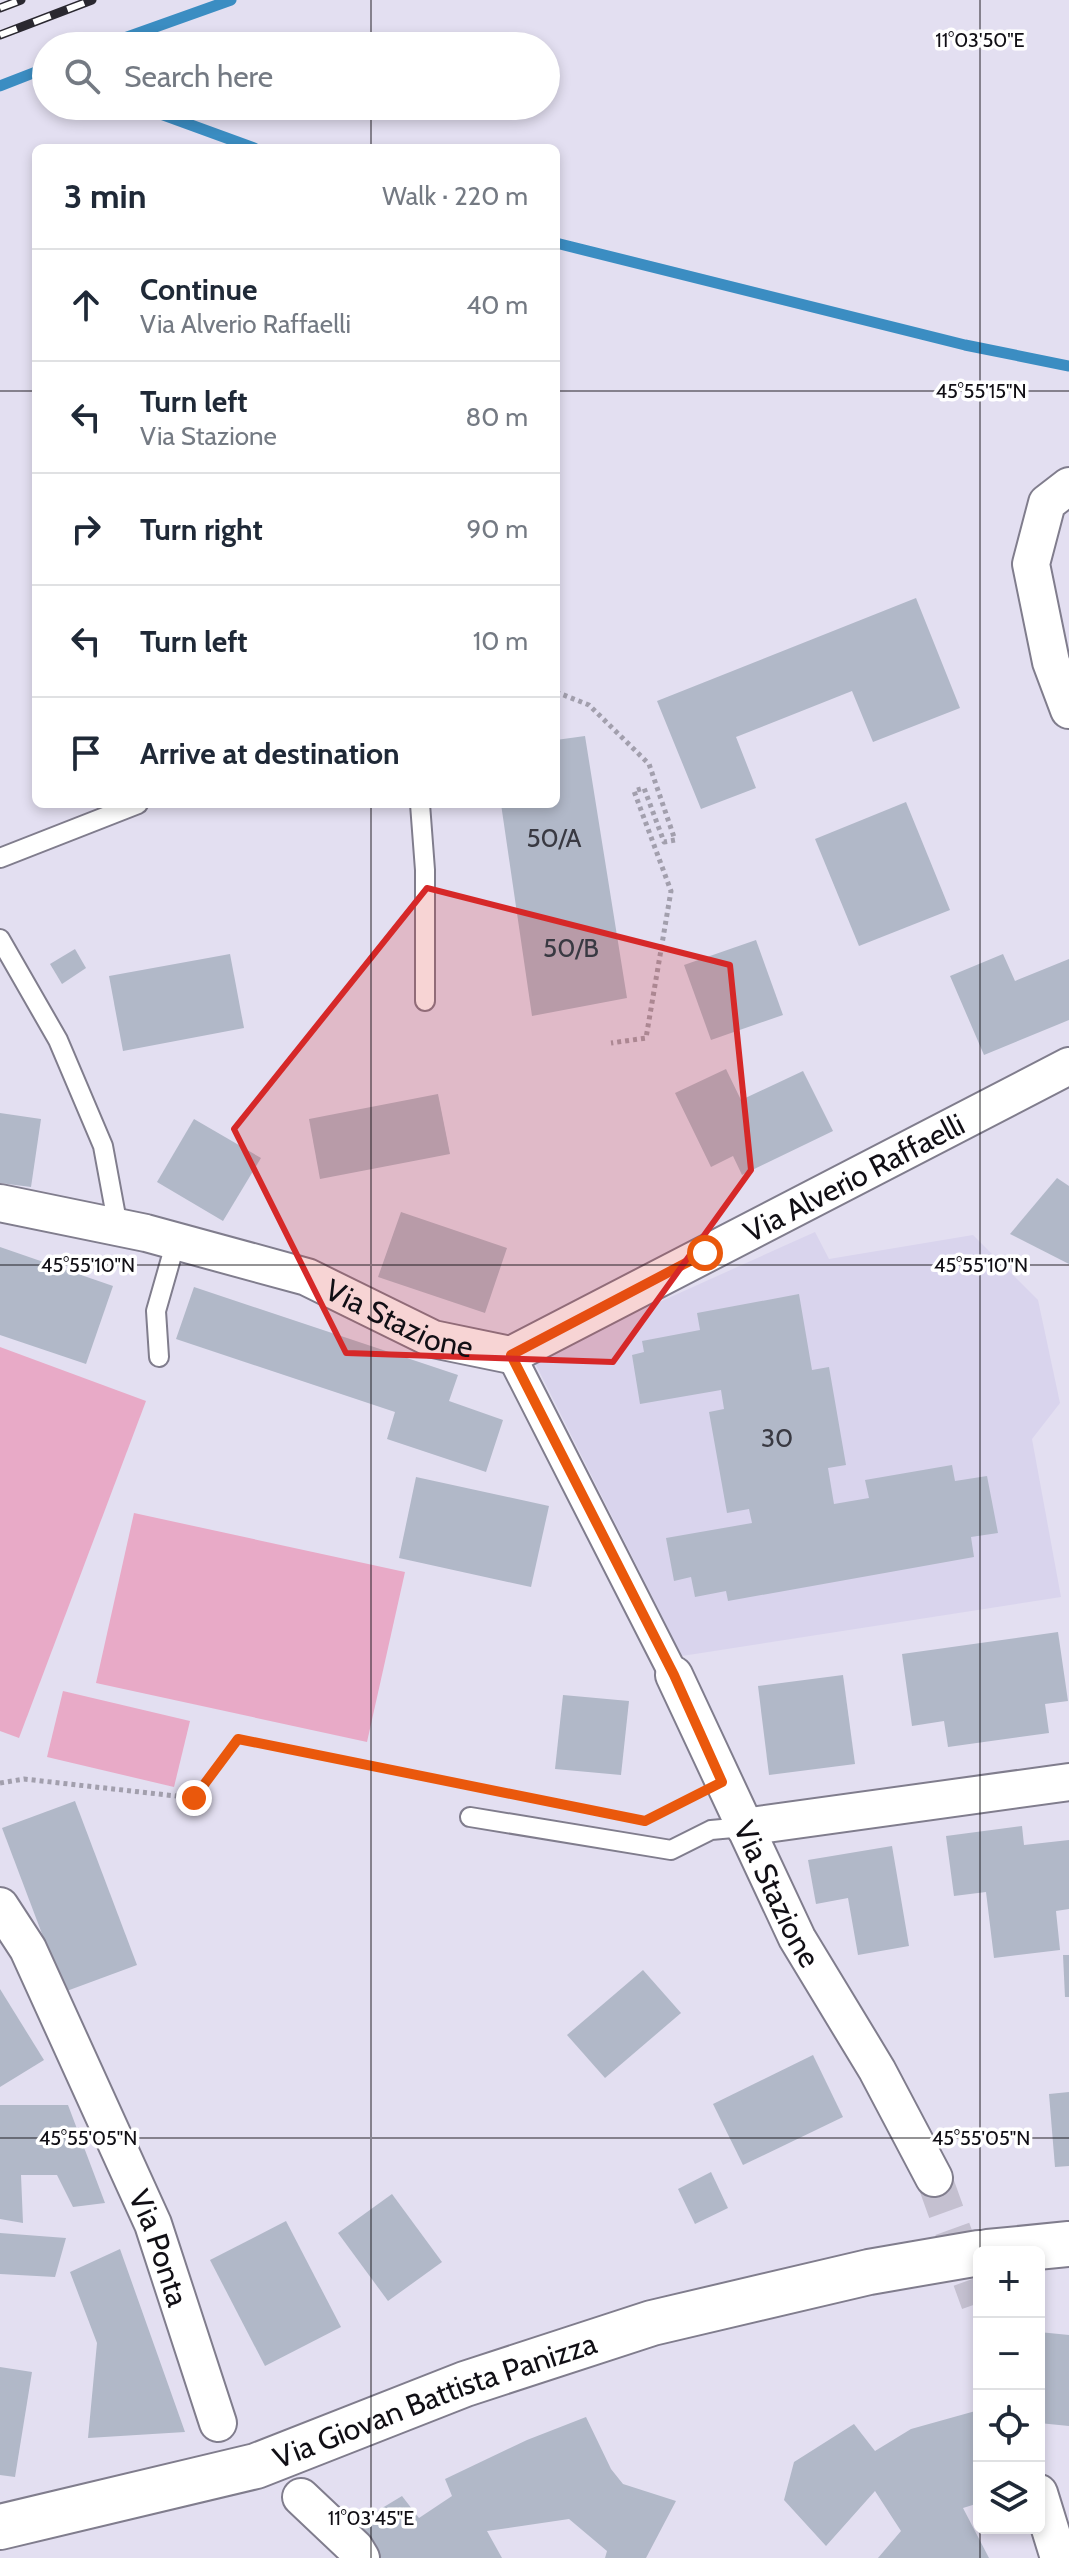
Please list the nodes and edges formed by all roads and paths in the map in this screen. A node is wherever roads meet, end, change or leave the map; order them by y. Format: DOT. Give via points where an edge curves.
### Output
graph roads {
  1 [pos="1069,486"];
  2 [pos="560,694"];
  3 [pos="1069,710"];
  4 [pos="128,808"];
  5 [pos="420,808"];
  6 [pos="0,858"];
  7 [pos="0,939"];
  8 [pos="425,1001"];
  9 [pos="611,1043"];
  10 [pos="1069,1066"];
  11 [pos="0,1203"];
  12 [pos="118,1227"];
  13 [pos="176,1241"];
  14 [pos="511,1355"];
  15 [pos="159,1357"];
  16 [pos="674,1675"];
  17 [pos="722,1782"];
  18 [pos="1069,1782"];
  19 [pos="0,1783"];
  20 [pos="489,1789"];
  21 [pos="470,1817"];
  22 [pos="645,1821"];
  23 [pos="744,1827"];
  24 [pos="0,1906"];
  25 [pos="934,2178"];
  26 [pos="1069,2244"];
  27 [pos="1045,2246"];
  28 [pos="973,2254"];
  29 [pos="218,2423"];
  30 [pos="301,2497"];
  31 [pos="1045,2516"];
  32 [pos="0,2527"];
  33 [pos="1056,2557"];
  34 [pos="361,2558"];
  1 -- 3 [label="street" via="1047,503 1031,564 1051,662"];
  2 -- 9 [label="path" via="589,705 649,764 675,840 664,842 644,788 634,791 671,891 646,1038"];
  4 -- 6 [label="lane"];
  5 -- 8 [label="lane"];
  7 -- 12 [label="lane" via="58,1040 97,1133"];
  10 -- 14 [label="street, Via Alverio Raffaelli"];
  11 -- 12 [label="street, Via Stazione"];
  12 -- 13 [label="street, Via Stazione"];
  13 -- 14 [label="street, Via Stazione" via="307,1277 433,1339"];
  13 -- 15 [label="lane" via="156,1311"];
  14 -- 16 [label="street, Via Stazione"];
  16 -- 17 [label="street, Via Stazione"];
  17 -- 22 [label="path"];
  17 -- 23 [label="street, Via Stazione"];
  18 -- 23 [label="street"];
  19 -- 20 [label="path" via="24,1779 194,1798 238,1739"];
  21 -- 23 [label="lane" via="671,1850 711,1830"];
  23 -- 25 [label="street, Via Stazione" via="797,1938 877,2070"];
  24 -- 29 [label="street, Via Ponta" via="28,1949 153,2224"];
  26 -- 27 [label="main road"];
  28 -- 32 [label="main road, Via Giovan Battista Panizza" via="869,2272 652,2323 465,2384 256,2466"];
  30 -- 34 [label="street"];
  31 -- 33 [label="street"];
}
